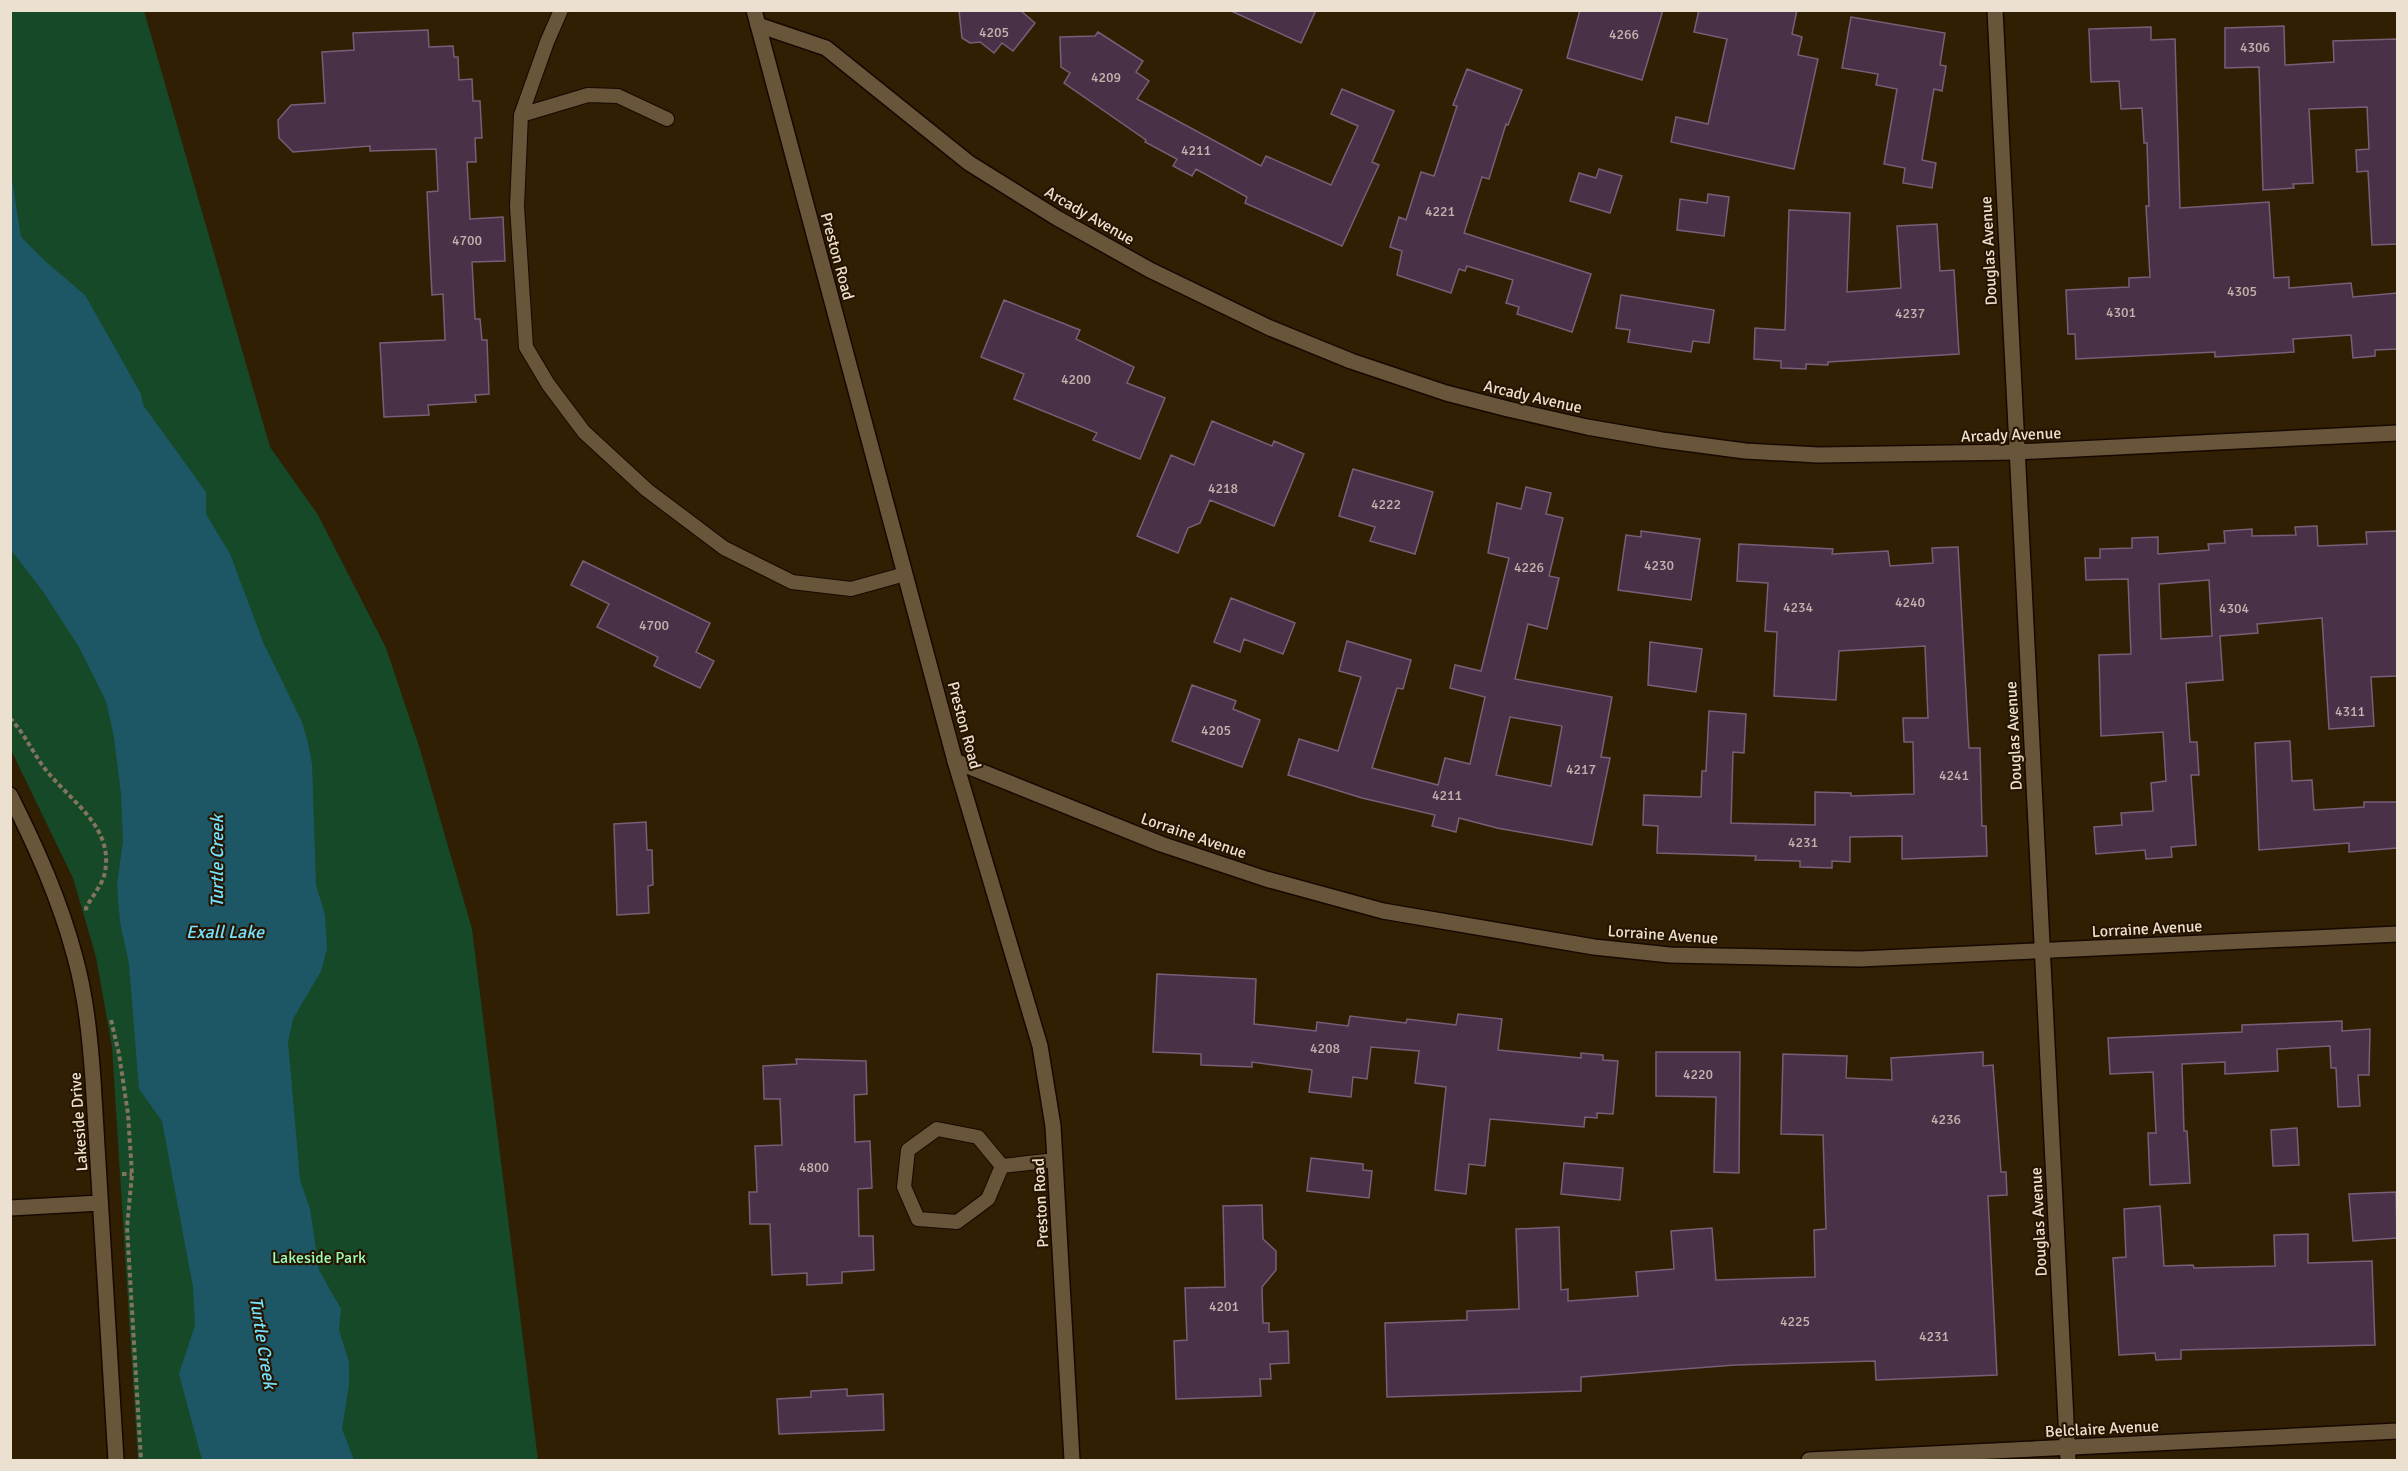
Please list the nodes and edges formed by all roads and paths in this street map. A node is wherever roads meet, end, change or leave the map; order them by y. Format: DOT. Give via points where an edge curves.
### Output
graph roads {
  1 [pos="561,10"];
  2 [pos="1995,10"];
  3 [pos="756,18"];
  4 [pos="521,115"];
  5 [pos="667,118"];
  6 [pos="2397,433"];
  7 [pos="2016,452"];
  8 [pos="905,574"];
  9 [pos="955,761"];
  10 [pos="10,795"];
  11 [pos="2397,934"];
  12 [pos="2043,951"];
  13 [pos="1055,1160"];
  14 [pos="1002,1167"];
  15 [pos="122,1174"];
  16 [pos="132,1174"];
  17 [pos="100,1203"];
  18 [pos="10,1208"];
  19 [pos="2397,1431"];
  20 [pos="2068,1454"];
  21 [pos="116,1461"];
  22 [pos="1072,1461"];
  23 [pos="1809,1461"];
  1 -- 4 [label="lane"];
  2 -- 7 [label="street, Douglas Avenue"];
  3 -- 7 [label="street, Arcady Avenue" via="826,48 969,163 1057,218 1150,270 1270,328 1351,361 1467,399 1662,440 1745,451 1818,455"];
  3 -- 8 [label="street, Preston Road"];
  4 -- 5 [label="lane" via="588,95 618,96"];
  4 -- 8 [label="lane" via="517,206 526,347 584,432 647,490 724,548 792,582 851,589"];
  6 -- 7 [label="street, Arcady Avenue"];
  7 -- 12 [label="street, Douglas Avenue"];
  8 -- 9 [label="street, Preston Road"];
  9 -- 12 [label="street, Lorraine Avenue" via="1161,844 1266,879 1383,911 1518,935 1670,955 1754,958 1860,959"];
  9 -- 13 [label="street, Preston Road" via="1040,1046"];
  10 -- 17 [label="street, Lakeside Drive" via="33,839 75,957 88,1021"];
  11 -- 12 [label="street, Lorraine Avenue"];
  12 -- 20 [label="street, Douglas Avenue"];
  13 -- 14 [label="lane"];
  13 -- 22 [label="street, Preston Road"];
  14 -- 14 [label="lane" via="988,1199 957,1222 918,1219 904,1187 908,1150 937,1130 978,1137"];
  15 -- 16 [label="path"];
  17 -- 18 [label="street"];
  17 -- 21 [label="street, Lakeside Drive"];
  19 -- 20 [label="street, Belclaire Avenue"];
  20 -- 23 [label="street, Belclaire Avenue"];
}
